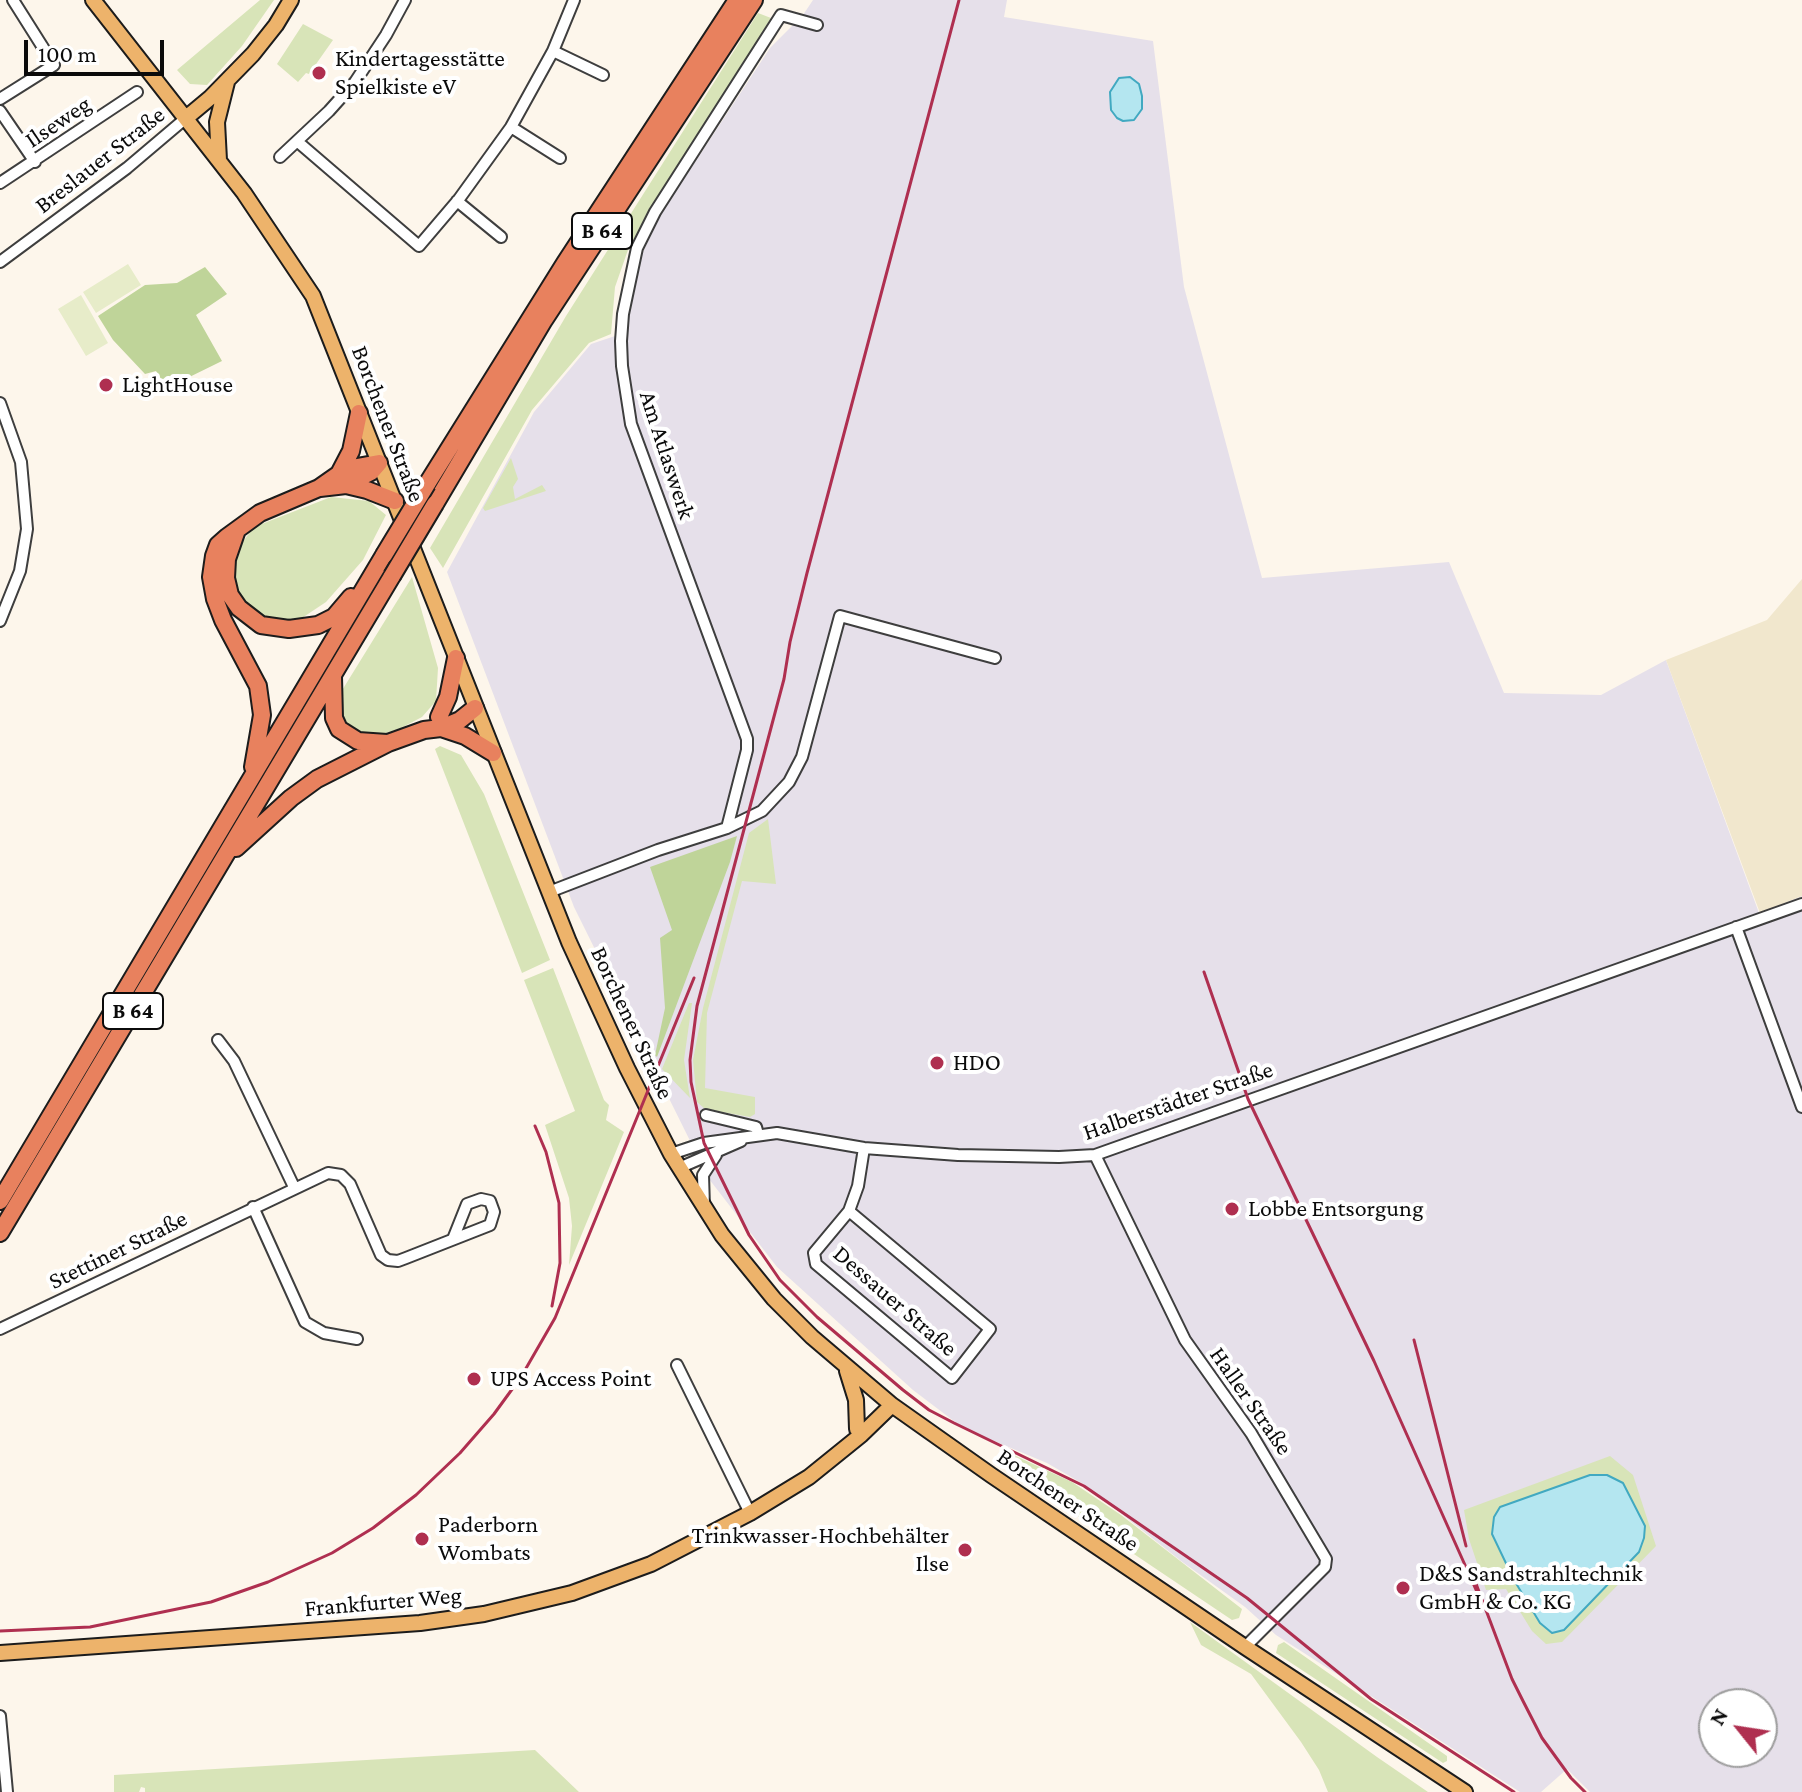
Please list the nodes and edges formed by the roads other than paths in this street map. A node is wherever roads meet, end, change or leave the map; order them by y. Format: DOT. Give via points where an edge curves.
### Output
graph roads {
  1 [pos="13,0"];
  2 [pos="93,0"];
  3 [pos="291,0"];
  4 [pos="405,0"];
  5 [pos="574,0"];
  6 [pos="737,0"];
  7 [pos="754,0"];
  8 [pos="817,25"];
  9 [pos="553,51"];
  10 [pos="603,75"];
  11 [pos="228,79"];
  12 [pos="137,92"];
  13 [pos="0,99"];
  14 [pos="0,111"];
  15 [pos="186,118"];
  16 [pos="511,127"];
  17 [pos="298,142"];
  18 [pos="280,157"];
  19 [pos="560,158"];
  20 [pos="219,160"];
  21 [pos="35,162"];
  22 [pos="0,183"];
  23 [pos="457,201"];
  24 [pos="501,237"];
  25 [pos="0,262"];
  26 [pos="0,403"];
  27 [pos="359,413"];
  28 [pos="379,463"];
  29 [pos="342,480"];
  30 [pos="395,501"];
  31 [pos="238,527"];
  32 [pos="384,555"];
  33 [pos="0,621"];
  34 [pos="456,658"];
  35 [pos="995,658"];
  36 [pos="333,674"];
  37 [pos="475,708"];
  38 [pos="440,723"];
  39 [pos="388,743"];
  40 [pos="493,753"];
  41 [pos="250,781"];
  42 [pos="727,828"];
  43 [pos="221,862"];
  44 [pos="549,892"];
  45 [pos="1802,904"];
  46 [pos="1736,927"];
  47 [pos="218,1040"];
  48 [pos="1802,1107"];
  49 [pos="706,1115"];
  50 [pos="754,1135"];
  51 [pos="864,1148"];
  52 [pos="717,1153"];
  53 [pos="671,1154"];
  54 [pos="1095,1155"];
  55 [pos="679,1168"];
  56 [pos="294,1187"];
  57 [pos="0,1201"];
  58 [pos="253,1207"];
  59 [pos="704,1209"];
  60 [pos="849,1211"];
  61 [pos="0,1233"];
  62 [pos="453,1239"];
  63 [pos="0,1329"];
  64 [pos="357,1339"];
  65 [pos="677,1365"];
  66 [pos="845,1367"];
  67 [pos="888,1401"];
  68 [pos="857,1429"];
  69 [pos="845,1447"];
  70 [pos="750,1513"];
  71 [pos="1245,1647"];
  72 [pos="0,1653"];
  73 [pos="0,1716"];
  74 [pos="7,1792"];
  75 [pos="1465,1792"];
  1 -- 13 [label="street" via="54,65"];
  2 -- 15 [label="main road, Borchener Straße"];
  3 -- 11 [label="main road"];
  4 -- 17 [label="street" via="355,82"];
  5 -- 9 [label="street"];
  6 -- 32 [label="highway, B 64, bridge"];
  7 -- 36 [label="highway, B 64, bridge" via="544,320"];
  8 -- 42 [label="street, Am Atlaswerk" via="781,15 655,212 637,248 623,314 622,366 631,424 747,739"];
  9 -- 10 [label="street"];
  9 -- 16 [label="street"];
  11 -- 15 [label="main road"];
  11 -- 20 [label="main road" via="217,122"];
  12 -- 21 [label="street, Ilseweg"];
  14 -- 21 [label="street"];
  15 -- 20 [label="main road, Borchener Straße"];
  15 -- 25 [label="street, Breslauer Straße"];
  16 -- 19 [label="street"];
  16 -- 23 [label="street"];
  17 -- 18 [label="street"];
  17 -- 23 [label="street" via="419,246"];
  20 -- 27 [label="main road, Borchener Straße" via="313,296"];
  21 -- 22 [label="street, Ilseweg"];
  23 -- 24 [label="street"];
  26 -- 33 [label="street" via="21,462 27,529 20,571"];
  27 -- 28 [label="main road, Borchener Straße"];
  27 -- 29 [label="highway"];
  28 -- 29 [label="highway" via="357,467"];
  28 -- 30 [label="main road, Borchener Straße"];
  29 -- 30 [label="highway"];
  29 -- 31 [label="highway"];
  30 -- 34 [label="main road, Borchener Straße"];
  31 -- 32 [label="highway" via="227,559 230,595 248,617 274,629 307,628 334,617"];
  31 -- 41 [label="highway" via="218,545 211,577 223,620 258,686 262,715"];
  32 -- 41 [label="highway, B 64"];
  34 -- 37 [label="main road, Borchener Straße"];
  34 -- 38 [label="highway"];
  35 -- 42 [label="street" via="840,616 802,757 789,782 762,811"];
  36 -- 39 [label="highway" via="339,729 358,741"];
  36 -- 43 [label="highway, B 64"];
  37 -- 38 [label="highway" via="464,708"];
  37 -- 40 [label="main road, Borchener Straße"];
  38 -- 39 [label="highway"];
  38 -- 40 [label="highway"];
  39 -- 43 [label="highway" via="317,779"];
  40 -- 44 [label="main road, Borchener Straße"];
  41 -- 57 [label="highway, B 64"];
  42 -- 44 [label="street"];
  43 -- 61 [label="highway, B 64"];
  44 -- 53 [label="main road, Borchener Straße"];
  45 -- 46 [label="street, Halberstädter Straße"];
  46 -- 48 [label="street"];
  46 -- 54 [label="street, Halberstädter Straße" via="1552,999"];
  47 -- 56 [label="street" via="234,1061"];
  49 -- 50 [label="street, Halberstädter Straße" via="756,1127"];
  50 -- 51 [label="street, Halberstädter Straße" via="794,1135"];
  50 -- 52 [label="street, Halberstädter Straße"];
  50 -- 53 [label="street, Halberstädter Straße"];
  51 -- 54 [label="street, Halberstädter Straße" via="990,1156"];
  51 -- 60 [label="street, Dessauer Straße"];
  52 -- 55 [label="street, Halberstädter Straße"];
  52 -- 59 [label="street" via="703,1175"];
  53 -- 55 [label="main road, Borchener Straße"];
  54 -- 71 [label="street, Haller Straße" via="1185,1340 1251,1433 1326,1559 1325,1567"];
  55 -- 59 [label="main road, Borchener Straße"];
  56 -- 58 [label="street, Stettiner Straße"];
  56 -- 62 [label="street, Stettiner Straße" via="328,1173 341,1175 388,1260 398,1261"];
  58 -- 63 [label="street, Stettiner Straße"];
  58 -- 64 [label="street" via="305,1322 324,1333"];
  59 -- 66 [label="main road, Borchener Straße" via="774,1299"];
  60 -- 60 [label="street, Dessauer Straße" via="990,1329 952,1378 816,1264 814,1253"];
  62 -- 62 [label="street, Stettiner Straße" via="490,1225 490,1201 467,1204"];
  65 -- 70 [label="street"];
  66 -- 67 [label="main road, Borchener Straße"];
  66 -- 68 [label="main road" via="856,1400"];
  67 -- 68 [label="main road, Frankfurter Weg"];
  67 -- 69 [label="main road, Frankfurter Weg"];
  67 -- 71 [label="main road, Borchener Straße"];
  68 -- 69 [label="main road, Frankfurter Weg"];
  69 -- 70 [label="main road, Frankfurter Weg" via="809,1477"];
  70 -- 72 [label="main road, Frankfurter Weg" via="651,1564 572,1593 484,1614 323,1631"];
  71 -- 75 [label="main road, Borchener Straße"];
  73 -- 74 [label="street"];
}
